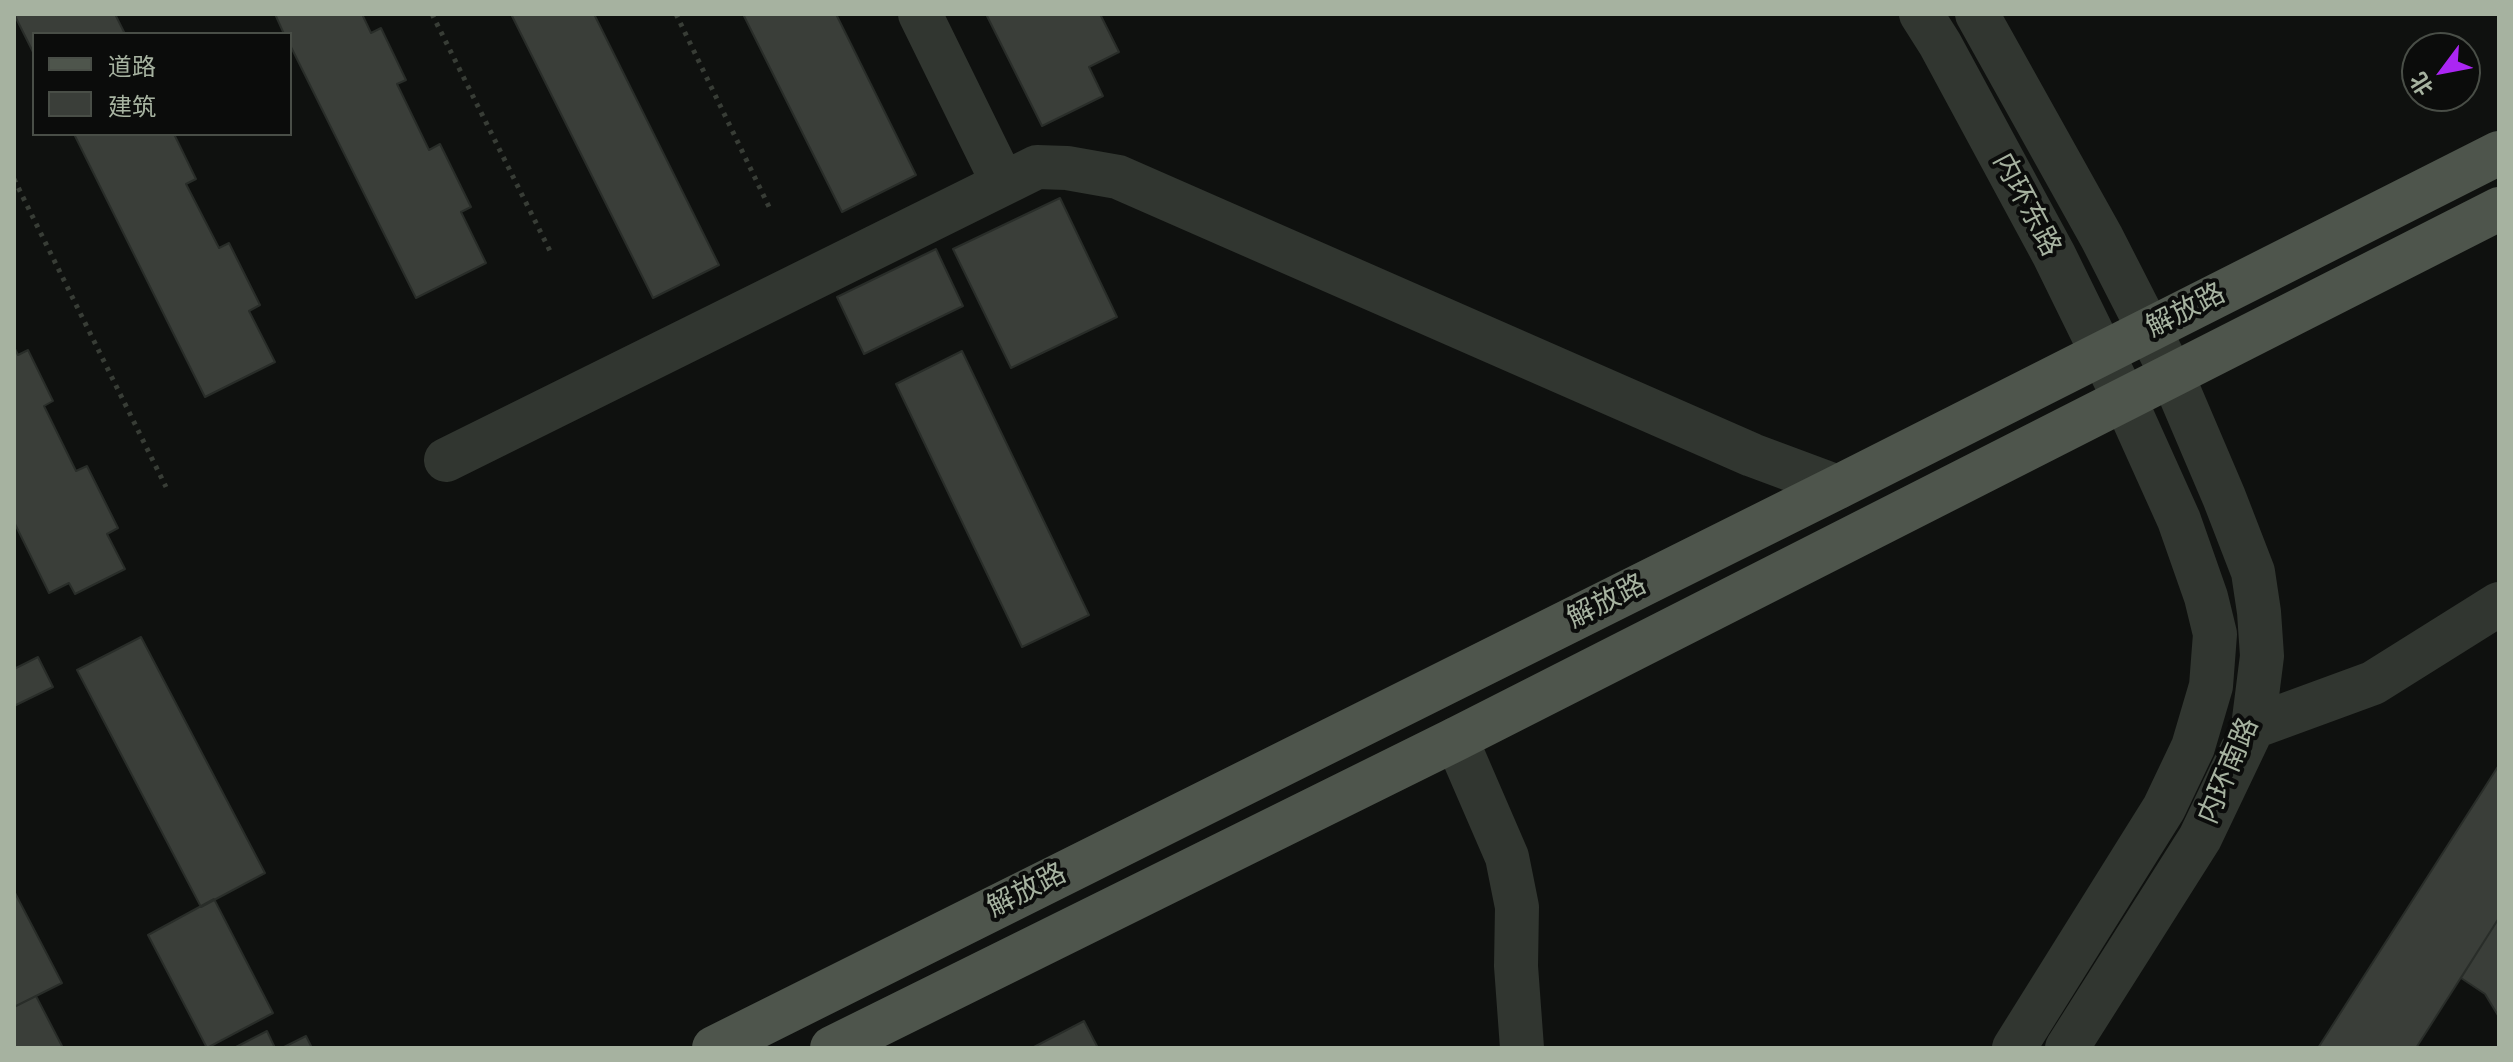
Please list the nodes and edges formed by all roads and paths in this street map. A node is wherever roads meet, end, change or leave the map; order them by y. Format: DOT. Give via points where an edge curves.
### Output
graph roads {
  1 [pos="432,14"];
  2 [pos="676,14"];
  3 [pos="920,14"];
  4 [pos="1921,14"];
  5 [pos="1977,14"];
  6 [pos="2499,153"];
  7 [pos="14,179"];
  8 [pos="1003,183"];
  9 [pos="2499,209"];
  10 [pos="771,211"];
  11 [pos="551,253"];
  12 [pos="2150,329"];
  13 [pos="2102,354"];
  14 [pos="2172,375"];
  15 [pos="2125,400"];
  16 [pos="446,460"];
  17 [pos="166,487"];
  18 [pos="1838,487"];
  19 [pos="2499,604"];
  20 [pos="2253,727"];
  21 [pos="1456,739"];
  22 [pos="714,1048"];
  23 [pos="832,1048"];
  24 [pos="1522,1048"];
  25 [pos="2014,1048"];
  26 [pos="2067,1048"];
  1 -- 11 [label="path"];
  2 -- 10 [label="path"];
  3 -- 8 [label="street"];
  4 -- 13 [label="street, 内环东路" via="2054,255"];
  5 -- 12 [label="street, 内环东路"];
  6 -- 12 [label="main road, 解放路"];
  7 -- 17 [label="path"];
  8 -- 16 [label="street"];
  8 -- 18 [label="street" via="1037,167 1118,177 1752,455"];
  9 -- 14 [label="main road, 解放路"];
  12 -- 13 [label="main road, 解放路"];
  12 -- 14 [label="street, 内环东路"];
  13 -- 15 [label="street, 内环东路"];
  13 -- 18 [label="main road, 解放路"];
  14 -- 15 [label="main road, 解放路"];
  14 -- 20 [label="street, 内环南路" via="2253,572 2262,656"];
  15 -- 21 [label="main road, 解放路"];
  15 -- 25 [label="street, 内环南路" via="2179,520 2206,597 2215,634 2211,686 2193,747 2164,808"];
  18 -- 22 [label="main road, 解放路"];
  19 -- 20 [label="street" via="2373,683"];
  20 -- 26 [label="street, 内环南路" via="2200,838"];
  21 -- 23 [label="main road, 解放路"];
  21 -- 24 [label="street" via="1507,857 1517,907"];
}
